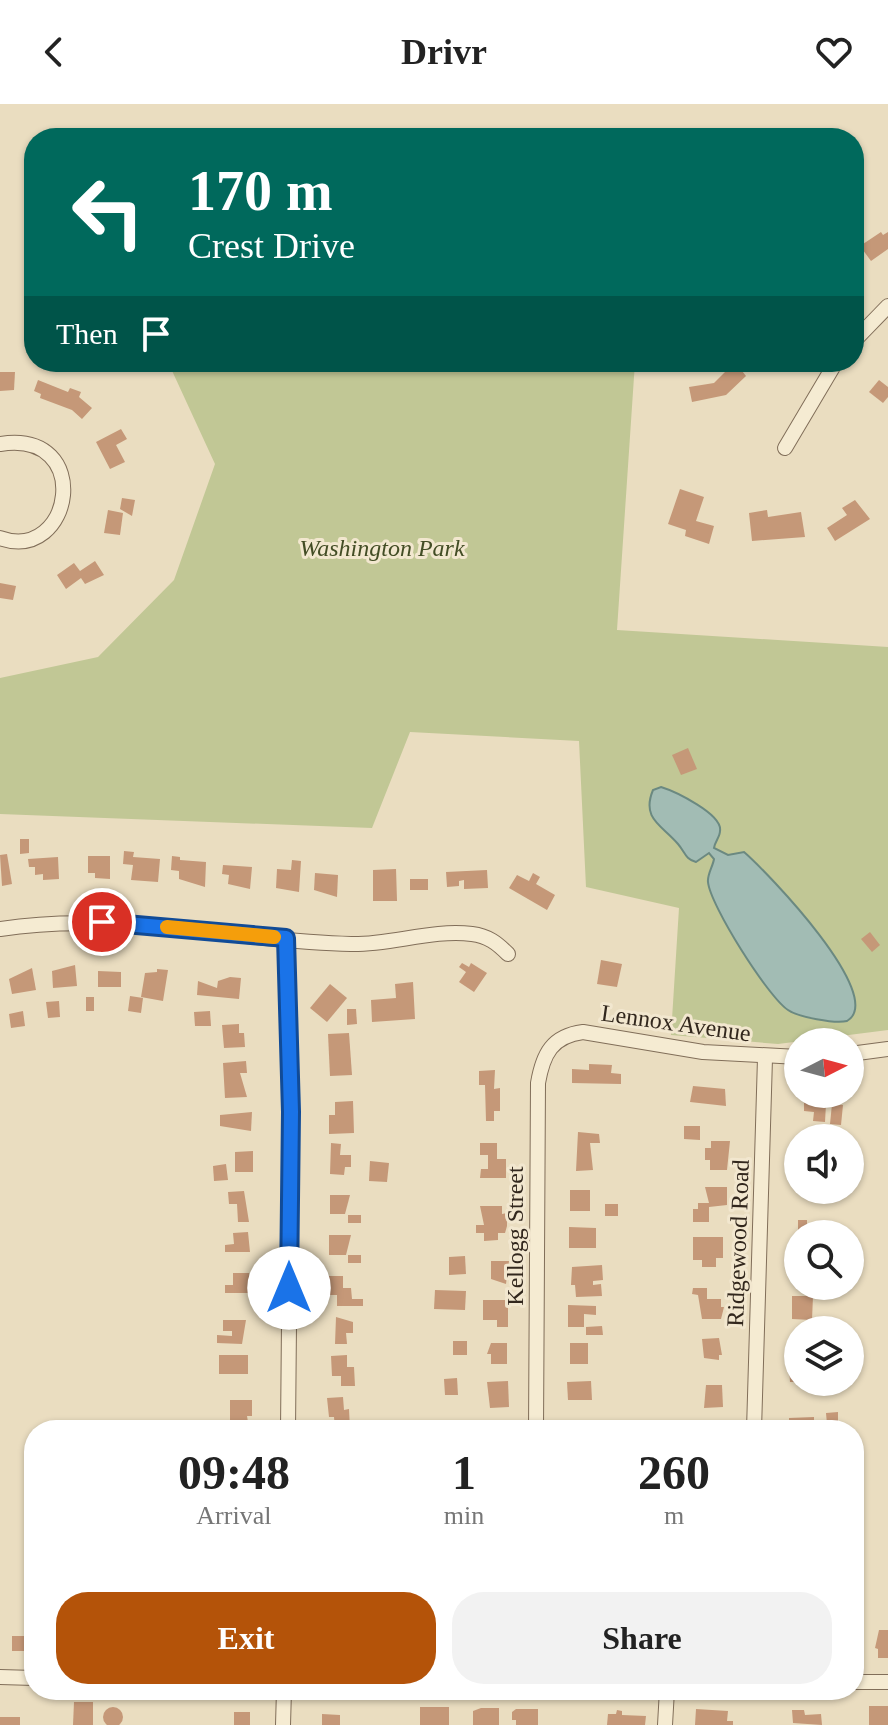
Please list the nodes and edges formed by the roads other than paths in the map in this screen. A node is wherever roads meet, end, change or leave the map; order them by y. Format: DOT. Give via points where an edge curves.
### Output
graph roads {
  1 [pos="888,306"];
  2 [pos="864,331"];
  3 [pos="830,372"];
  4 [pos="0,444"];
  5 [pos="785,448"];
  6 [pos="0,538"];
  7 [pos="0,929"];
  8 [pos="286,938"];
  9 [pos="508,954"];
  10 [pos="551,1044"];
  11 [pos="888,1049"];
  12 [pos="864,1052"];
  13 [pos="784,1057"];
  14 [pos="765,1058"];
  15 [pos="288,1420"];
  16 [pos="536,1420"];
  17 [pos="754,1420"];
  18 [pos="0,1677"];
  19 [pos="24,1678"];
  20 [pos="864,1682"];
  21 [pos="888,1682"];
  22 [pos="284,1700"];
  23 [pos="666,1700"];
  24 [pos="283,1725"];
  25 [pos="665,1725"];
  1 -- 2 [label="street"];
  3 -- 5 [label="street"];
  4 -- 6 [label="street" via="34,445 54,462 65,485 64,501 49,528 22,541"];
  7 -- 8 [label="street" via="123,922"];
  8 -- 9 [label="street" via="353,944 471,934 490,939"];
  8 -- 15 [label="street" via="291,1112"];
  10 -- 14 [label="street, Lennox Avenue" via="566,1034 583,1032"];
  10 -- 16 [label="street, Kellogg Street" via="538,1083"];
  11 -- 12 [label="street"];
  13 -- 14 [label="street, Lennox Avenue"];
  14 -- 17 [label="street, Ridgewood Road"];
  18 -- 19 [label="street"];
  20 -- 21 [label="street"];
  22 -- 24 [label="street"];
  23 -- 25 [label="street"];
}
